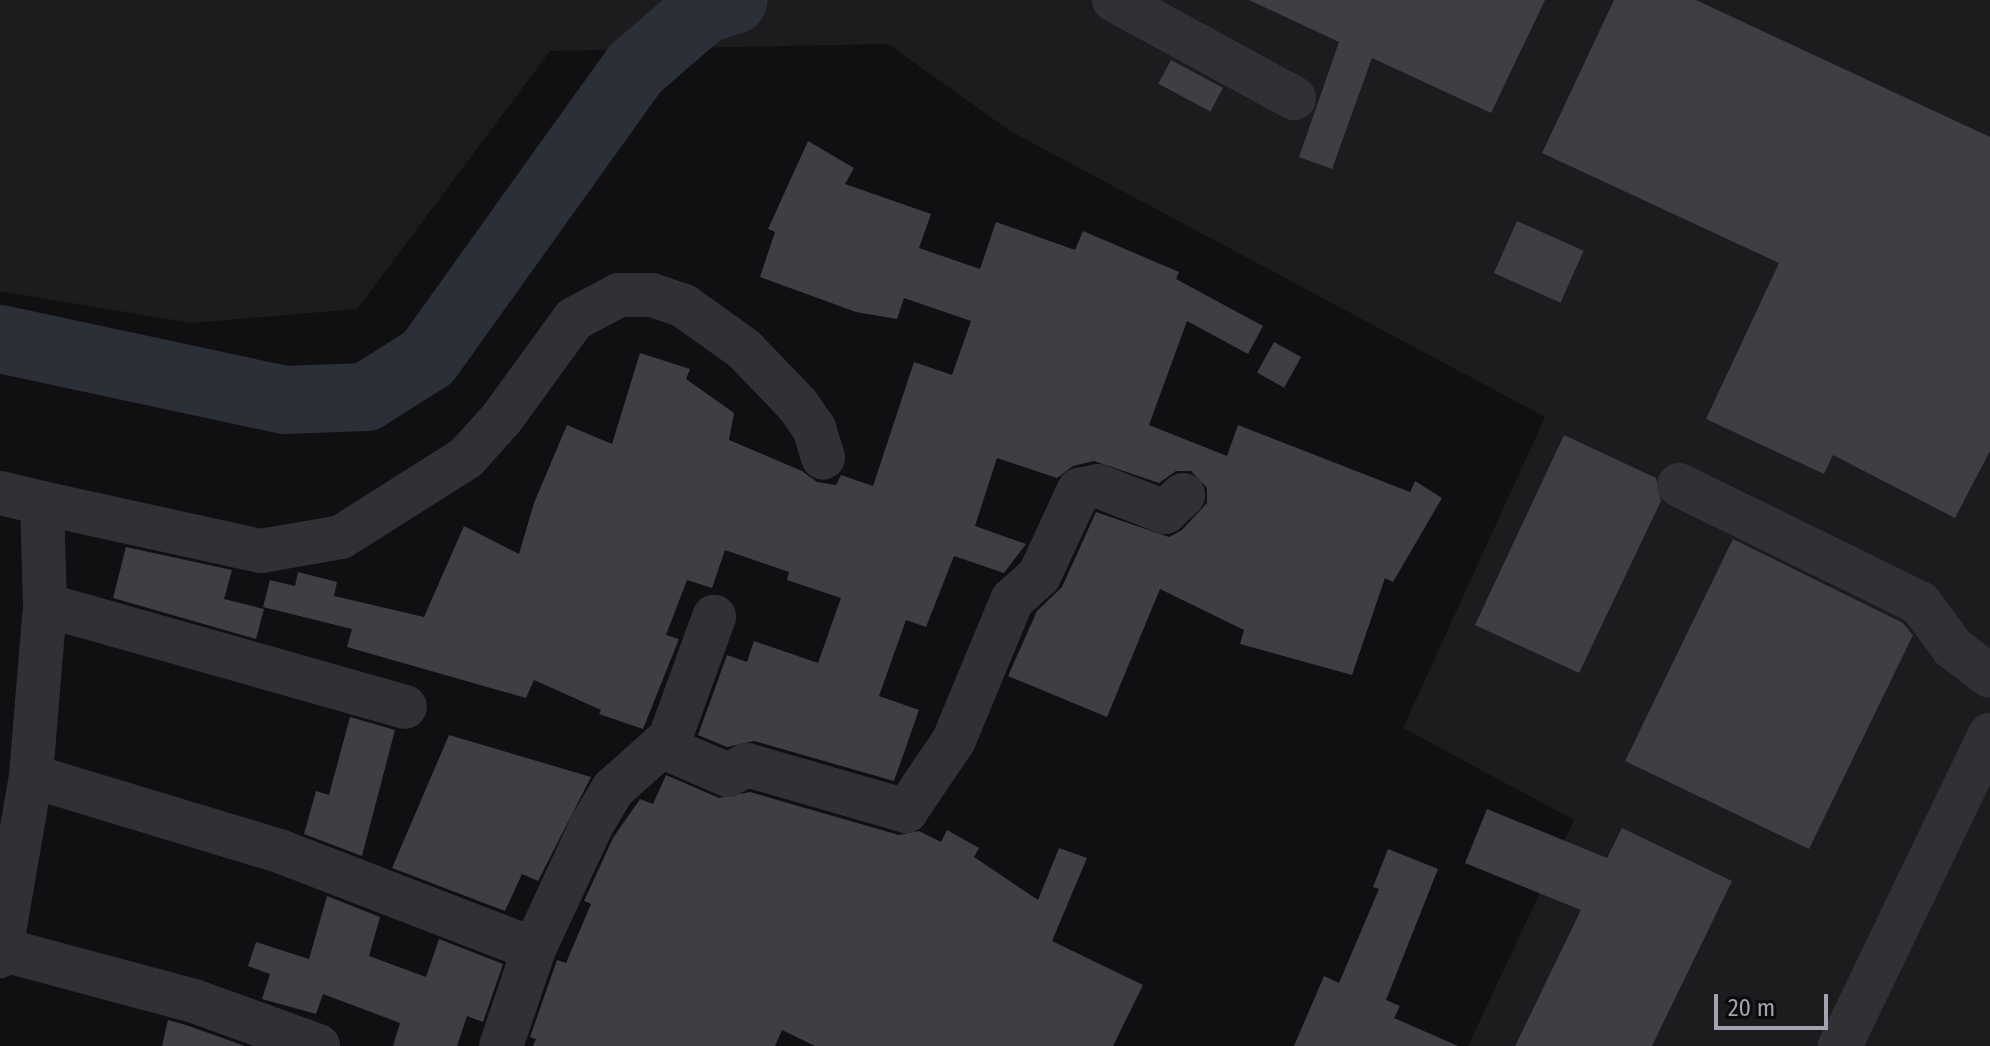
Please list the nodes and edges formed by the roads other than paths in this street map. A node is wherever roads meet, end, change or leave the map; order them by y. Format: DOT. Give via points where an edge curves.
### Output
graph roads {
  1 [pos="1114,0"];
  2 [pos="1294,98"];
  3 [pos="823,458"];
  4 [pos="1679,485"];
  5 [pos="0,493"];
  6 [pos="1183,495"];
  7 [pos="42,503"];
  8 [pos="45,605"];
  9 [pos="714,617"];
  10 [pos="1990,676"];
  11 [pos="405,707"];
  12 [pos="1990,735"];
  13 [pos="661,746"];
  14 [pos="31,776"];
  15 [pos="534,949"];
  16 [pos="1,952"];
  17 [pos="318,1046"];
  18 [pos="501,1046"];
  19 [pos="1840,1046"];
  1 -- 2 [label="street"];
  3 -- 7 [label="street" via="814,428 797,404 744,349 684,306 652,295 619,295 574,319 466,458 341,537 261,551"];
  4 -- 10 [label="street" via="1920,603 1953,648"];
  5 -- 7 [label="street"];
  6 -- 13 [label="street" via="1165,512 1098,486 1079,490 1039,576 1012,600 954,740 906,811 747,765 728,775"];
  7 -- 8 [label="street"];
  8 -- 11 [label="street"];
  8 -- 14 [label="street"];
  9 -- 13 [label="street" via="670,738"];
  12 -- 19 [label="street"];
  13 -- 15 [label="street" via="613,789"];
  14 -- 15 [label="street" via="282,852"];
  14 -- 16 [label="street"];
  15 -- 18 [label="street"];
  16 -- 17 [label="street" via="194,1001"];
}
